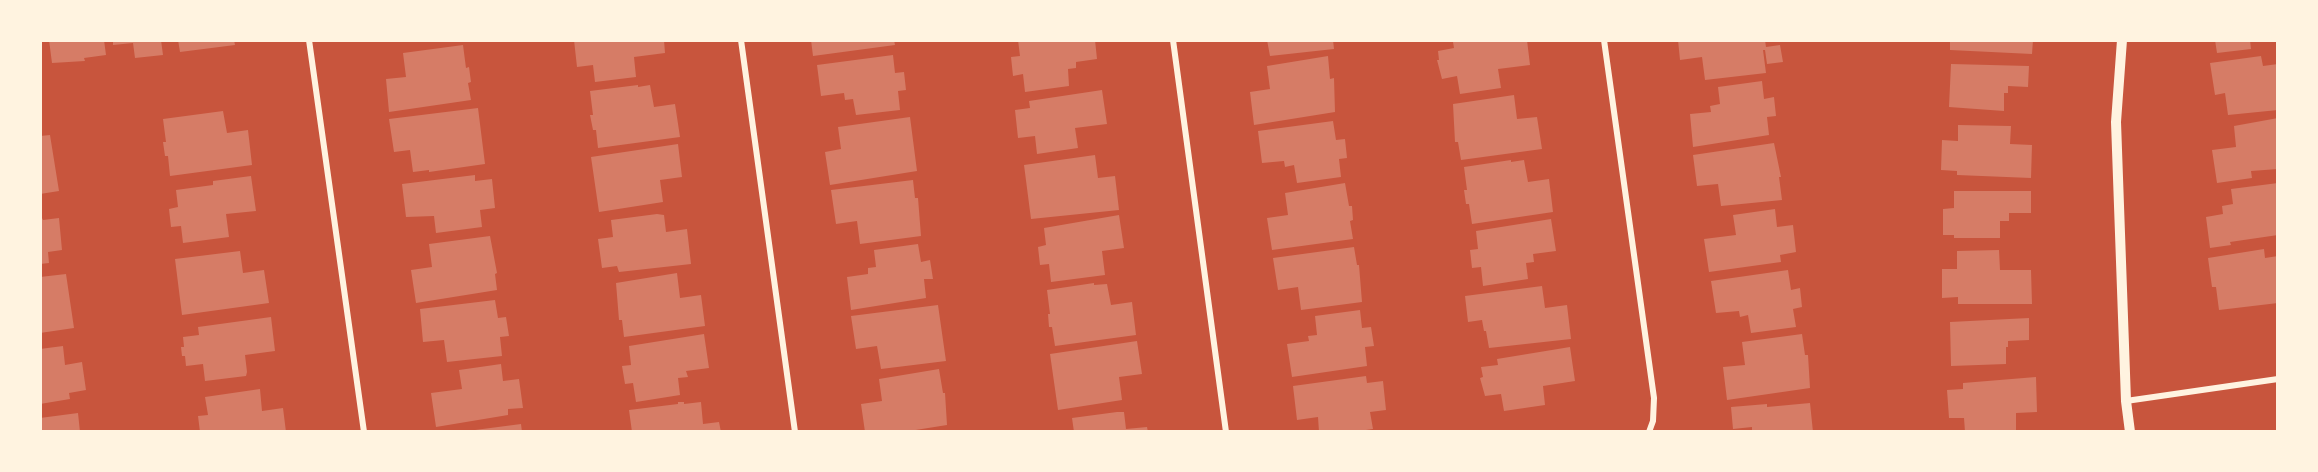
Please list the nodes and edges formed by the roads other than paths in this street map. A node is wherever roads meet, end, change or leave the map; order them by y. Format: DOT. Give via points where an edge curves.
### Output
graph roads {
  1 [pos="309,40"];
  2 [pos="741,40"];
  3 [pos="1173,40"];
  4 [pos="1604,40"];
  5 [pos="2122,40"];
  6 [pos="2277,379"];
  7 [pos="2126,401"];
  8 [pos="364,432"];
  9 [pos="795,432"];
  10 [pos="1226,432"];
  11 [pos="1649,432"];
  12 [pos="2130,432"];
  1 -- 8 [label="street"];
  2 -- 9 [label="street"];
  3 -- 10 [label="street"];
  4 -- 11 [label="street" via="1654,398"];
  5 -- 7 [label="street" via="2116,122"];
  6 -- 7 [label="street"];
  7 -- 12 [label="street"];
}
